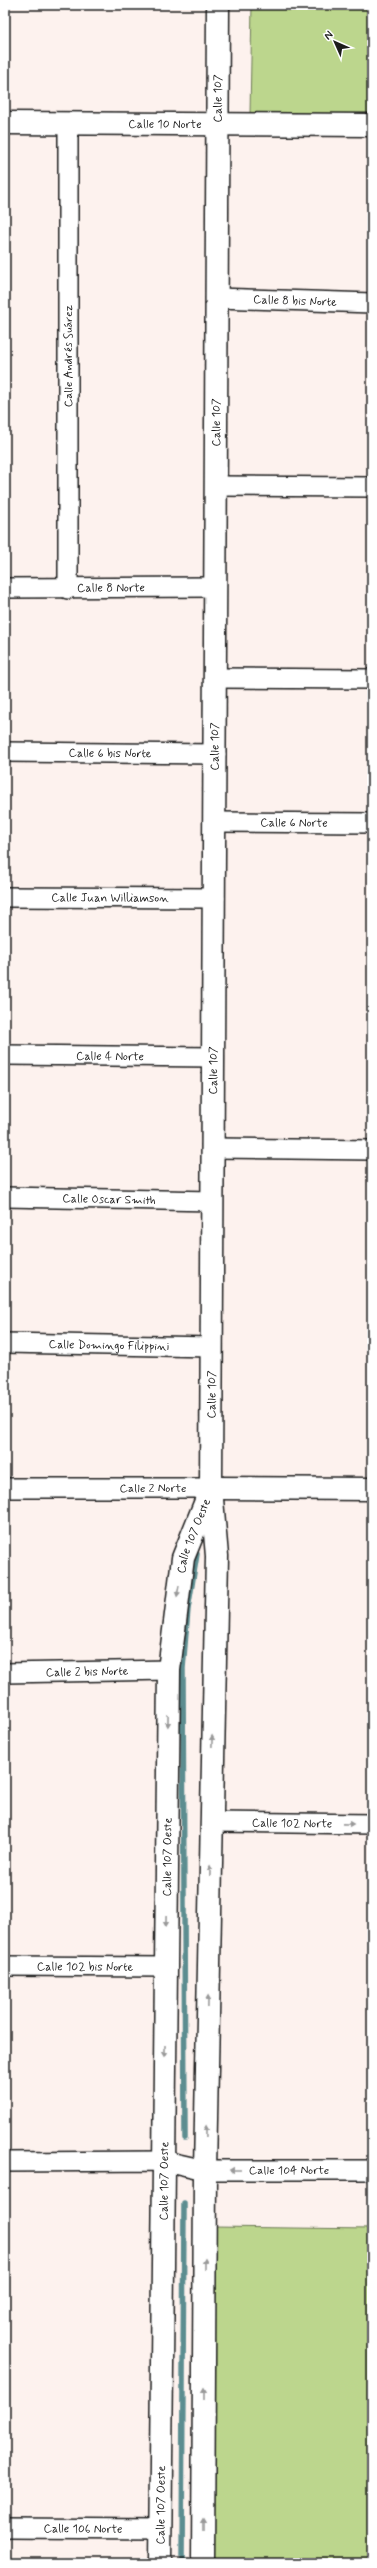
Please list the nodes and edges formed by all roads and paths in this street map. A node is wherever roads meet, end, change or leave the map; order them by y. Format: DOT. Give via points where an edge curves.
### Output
graph roads {
  1 [pos="218,5"];
  2 [pos="5,123"];
  3 [pos="68,123"];
  4 [pos="217,124"];
  5 [pos="372,125"];
  6 [pos="218,298"];
  7 [pos="372,303"];
  8 [pos="217,486"];
  9 [pos="372,487"];
  10 [pos="216,586"];
  11 [pos="5,588"];
  12 [pos="68,589"];
  13 [pos="216,678"];
  14 [pos="372,679"];
  15 [pos="5,752"];
  16 [pos="216,754"];
  17 [pos="215,822"];
  18 [pos="372,823"];
  19 [pos="5,897"];
  20 [pos="215,898"];
  21 [pos="5,1055"];
  22 [pos="214,1057"];
  23 [pos="214,1148"];
  24 [pos="372,1150"];
  25 [pos="5,1197"];
  26 [pos="213,1201"];
  27 [pos="5,1343"];
  28 [pos="212,1347"];
  29 [pos="5,1488"];
  30 [pos="211,1488"];
  31 [pos="372,1489"];
  32 [pos="169,1670"];
  33 [pos="5,1673"];
  34 [pos="211,1822"];
  35 [pos="372,1824"];
  36 [pos="5,1966"];
  37 [pos="165,1967"];
  38 [pos="165,2161"];
  39 [pos="5,2162"];
  40 [pos="205,2170"];
  41 [pos="372,2170"];
  42 [pos="5,2528"];
  43 [pos="161,2529"];
  44 [pos="160,2563"];
  45 [pos="203,2563"];
  1 -- 4 [label="street, Calle 107"];
  2 -- 3 [label="street, Calle 10 Norte"];
  3 -- 4 [label="street, Calle 10 Norte"];
  3 -- 12 [label="street, Calle Andrés Suárez"];
  4 -- 5 [label="street, Calle 10 Norte"];
  4 -- 6 [label="street, Calle 107"];
  6 -- 7 [label="street, Calle 8 bis Norte"];
  6 -- 8 [label="street, Calle 107"];
  8 -- 9 [label="street"];
  8 -- 10 [label="street, Calle 107"];
  10 -- 12 [label="street, Calle 8 Norte"];
  10 -- 13 [label="street, Calle 107"];
  11 -- 12 [label="street, Calle 8 Norte"];
  13 -- 14 [label="street"];
  13 -- 16 [label="street, Calle 107"];
  15 -- 16 [label="street, Calle 6 bis Norte"];
  16 -- 17 [label="street, Calle 107"];
  17 -- 18 [label="street, Calle 6 Norte"];
  17 -- 20 [label="street, Calle 107"];
  19 -- 20 [label="street, Calle Juan Williamson"];
  20 -- 22 [label="street, Calle 107"];
  21 -- 22 [label="street, Calle 4 Norte"];
  22 -- 23 [label="street, Calle 107"];
  23 -- 24 [label="street"];
  23 -- 26 [label="street, Calle 107"];
  25 -- 26 [label="street, Calle Oscar Smith"];
  26 -- 28 [label="street, Calle 107"];
  27 -- 28 [label="street, Calle Domingo Filippini"];
  28 -- 30 [label="street, Calle 107"];
  29 -- 30 [label="street, Calle 2 Norte"];
  30 -- 31 [label="street, Calle 2 Norte"];
  30 -- 32 [label="street, Calle 107 Oeste, one-way" via="184,1558"];
  34 -- 30 [label="street, Calle 107 Oeste, one-way" via="217,1556"];
  32 -- 33 [label="street, Calle 2 bis Norte"];
  32 -- 37 [label="street, Calle 107 Oeste, one-way"];
  34 -- 35 [label="street, Calle 102 Norte, one-way"];
  40 -- 34 [label="street, Calle 107 Oeste, one-way"];
  36 -- 37 [label="street, Calle 102 bis Norte"];
  37 -- 38 [label="street, Calle 107 Oeste, one-way"];
  38 -- 39 [label="street"];
  38 -- 40 [label="street, Calle 104 Norte"];
  38 -- 43 [label="street, Calle 107 Oeste"];
  41 -- 40 [label="street, Calle 104 Norte, one-way"];
  45 -- 40 [label="street, Calle 107 Oeste, one-way"];
  42 -- 43 [label="street, Calle 106 Norte"];
  43 -- 44 [label="street, Calle 107 Oeste"];
}
